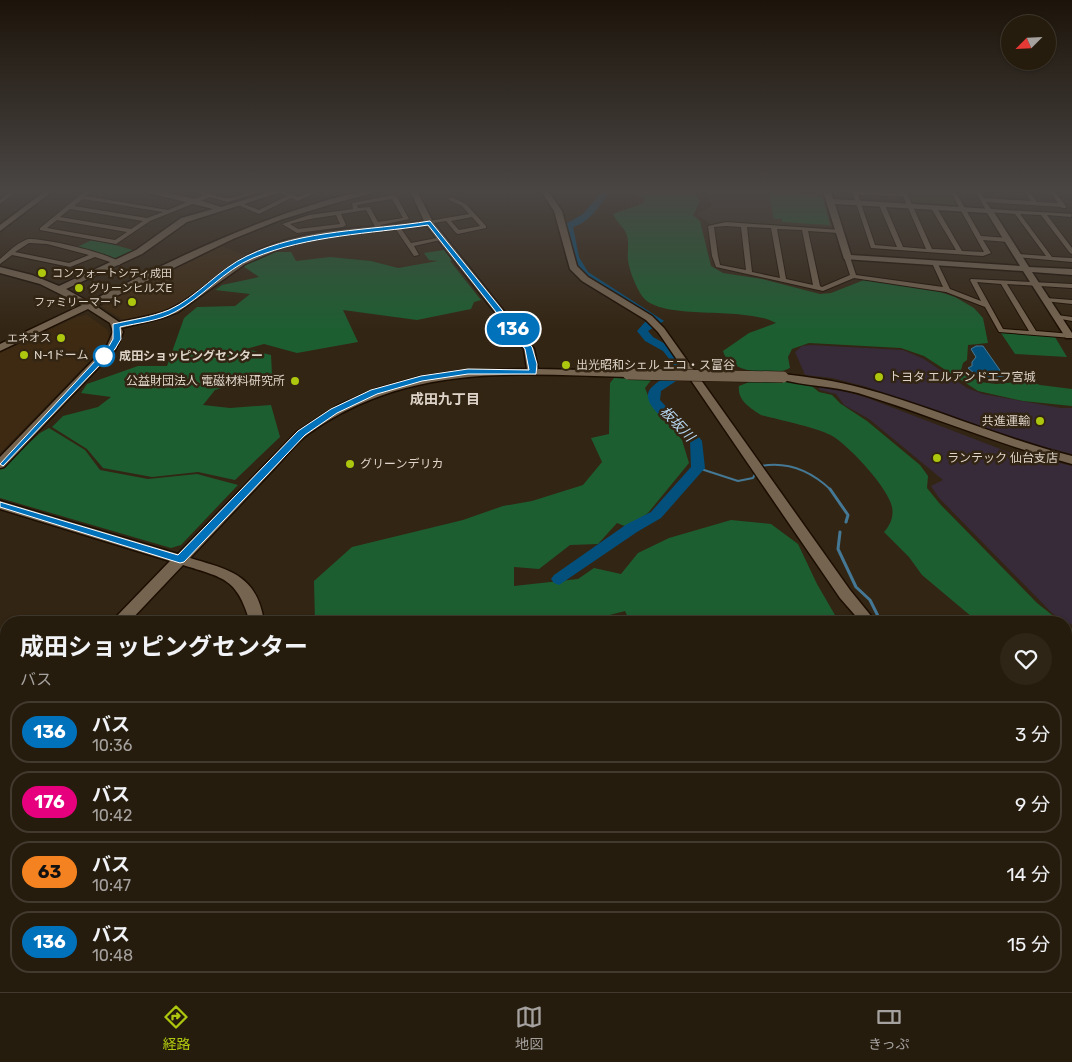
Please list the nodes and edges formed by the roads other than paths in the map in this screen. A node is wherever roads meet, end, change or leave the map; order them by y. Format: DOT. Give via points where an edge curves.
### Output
graph roads {
  1 [pos="89,237"];
  2 [pos="123,237"];
  3 [pos="160,237"];
  4 [pos="227,237"];
  5 [pos="233,237"];
  6 [pos="302,237"];
  7 [pos="405,237"];
  8 [pos="565,237"];
  9 [pos="714,237"];
  10 [pos="746,237"];
  11 [pos="776,237"];
  12 [pos="807,237"];
  13 [pos="841,237"];
  14 [pos="870,237"];
  15 [pos="896,237"];
  16 [pos="924,237"];
  17 [pos="951,237"];
  18 [pos="1006,237"];
  19 [pos="1035,237"];
  20 [pos="1061,237"];
  21 [pos="979,238"];
  22 [pos="442,239"];
  23 [pos="1008,240"];
  24 [pos="410,245"];
  25 [pos="901,249"];
  26 [pos="930,251"];
  27 [pos="960,252"];
  28 [pos="1072,252"];
  29 [pos="12,253"];
  30 [pos="96,254"];
  31 [pos="416,255"];
  32 [pos="1018,256"];
  33 [pos="846,257"];
  34 [pos="1050,258"];
  35 [pos="1072,260"];
  36 [pos="0,262"];
  37 [pos="119,263"];
  38 [pos="935,263"];
  39 [pos="1026,269"];
  40 [pos="0,270"];
  41 [pos="750,272"];
  42 [pos="1072,272"];
  43 [pos="853,276"];
  44 [pos="783,280"];
  45 [pos="1003,282"];
  46 [pos="1036,284"];
  47 [pos="1072,286"];
  48 [pos="817,287"];
  49 [pos="60,288"];
  50 [pos="947,290"];
  51 [pos="1046,300"];
  52 [pos="1072,302"];
  53 [pos="87,305"];
  54 [pos="988,306"];
  55 [pos="1057,317"];
  56 [pos="1072,318"];
  57 [pos="116,326"];
  58 [pos="1034,333"];
  59 [pos="1071,336"];
  60 [pos="0,344"];
  61 [pos="0,348"];
  62 [pos="534,372"];
  63 [pos="1072,460"];
  64 [pos="0,464"];
  65 [pos="0,505"];
  66 [pos="180,559"];
  67 [pos="126,616"];
  68 [pos="255,616"];
  69 [pos="864,616"];
  1 -- 2 [label="street" via="116,242"];
  3 -- 37 [label="street"];
  4 -- 53 [label="street"];
  5 -- 53 [label="street"];
  6 -- 57 [label="street" via="248,258 172,311"];
  7 -- 24 [label="street"];
  8 -- 69 [label="street" via="573,267 585,279 654,323 845,594"];
  9 -- 41 [label="street" via="712,256 718,266"];
  10 -- 41 [label="street"];
  11 -- 44 [label="street"];
  12 -- 48 [label="street"];
  13 -- 33 [label="street"];
  14 -- 25 [label="street" via="873,247"];
  15 -- 25 [label="street"];
  16 -- 26 [label="street"];
  17 -- 27 [label="street"];
  18 -- 23 [label="street"];
  19 -- 34 [label="street"];
  20 -- 28 [label="street"];
  21 -- 23 [label="street"];
  21 -- 27 [label="street" via="988,253"];
  22 -- 24 [label="street"];
  22 -- 62 [label="street" via="529,349"];
  23 -- 32 [label="street"];
  24 -- 31 [label="street"];
  25 -- 26 [label="street"];
  26 -- 27 [label="street"];
  29 -- 30 [label="street" via="70,265"];
  29 -- 30 [label="street" via="24,242 32,241"];
  29 -- 36 [label="street"];
  30 -- 37 [label="street"];
  32 -- 34 [label="street"];
  32 -- 39 [label="street"];
  33 -- 38 [label="street"];
  33 -- 43 [label="street"];
  34 -- 35 [label="street"];
  37 -- 49 [label="street"];
  38 -- 39 [label="street"];
  38 -- 50 [label="street"];
  39 -- 42 [label="street"];
  39 -- 46 [label="street"];
  40 -- 49 [label="street"];
  41 -- 44 [label="street"];
  43 -- 48 [label="street" via="823,289"];
  43 -- 50 [label="street"];
  44 -- 48 [label="street"];
  45 -- 46 [label="street"];
  45 -- 54 [label="street" via="973,280"];
  45 -- 58 [label="street"];
  46 -- 47 [label="street"];
  46 -- 51 [label="street"];
  49 -- 53 [label="street"];
  50 -- 54 [label="street"];
  51 -- 52 [label="street"];
  51 -- 55 [label="street"];
  53 -- 57 [label="street" via="108,317"];
  53 -- 60 [label="street"];
  53 -- 61 [label="street"];
  54 -- 58 [label="street" via="1001,331"];
  55 -- 56 [label="street"];
  55 -- 59 [label="street"];
  57 -- 64 [label="street" via="117,339 112,347"];
  58 -- 59 [label="street"];
  62 -- 63 [label="street, bridge" via="810,378 849,386 1016,445"];
  62 -- 66 [label="street" via="468,372 421,378 374,392 334,411 302,433"];
  65 -- 66 [label="street"];
  66 -- 67 [label="street"];
  66 -- 68 [label="street" via="225,573 239,582 249,596"];
}
